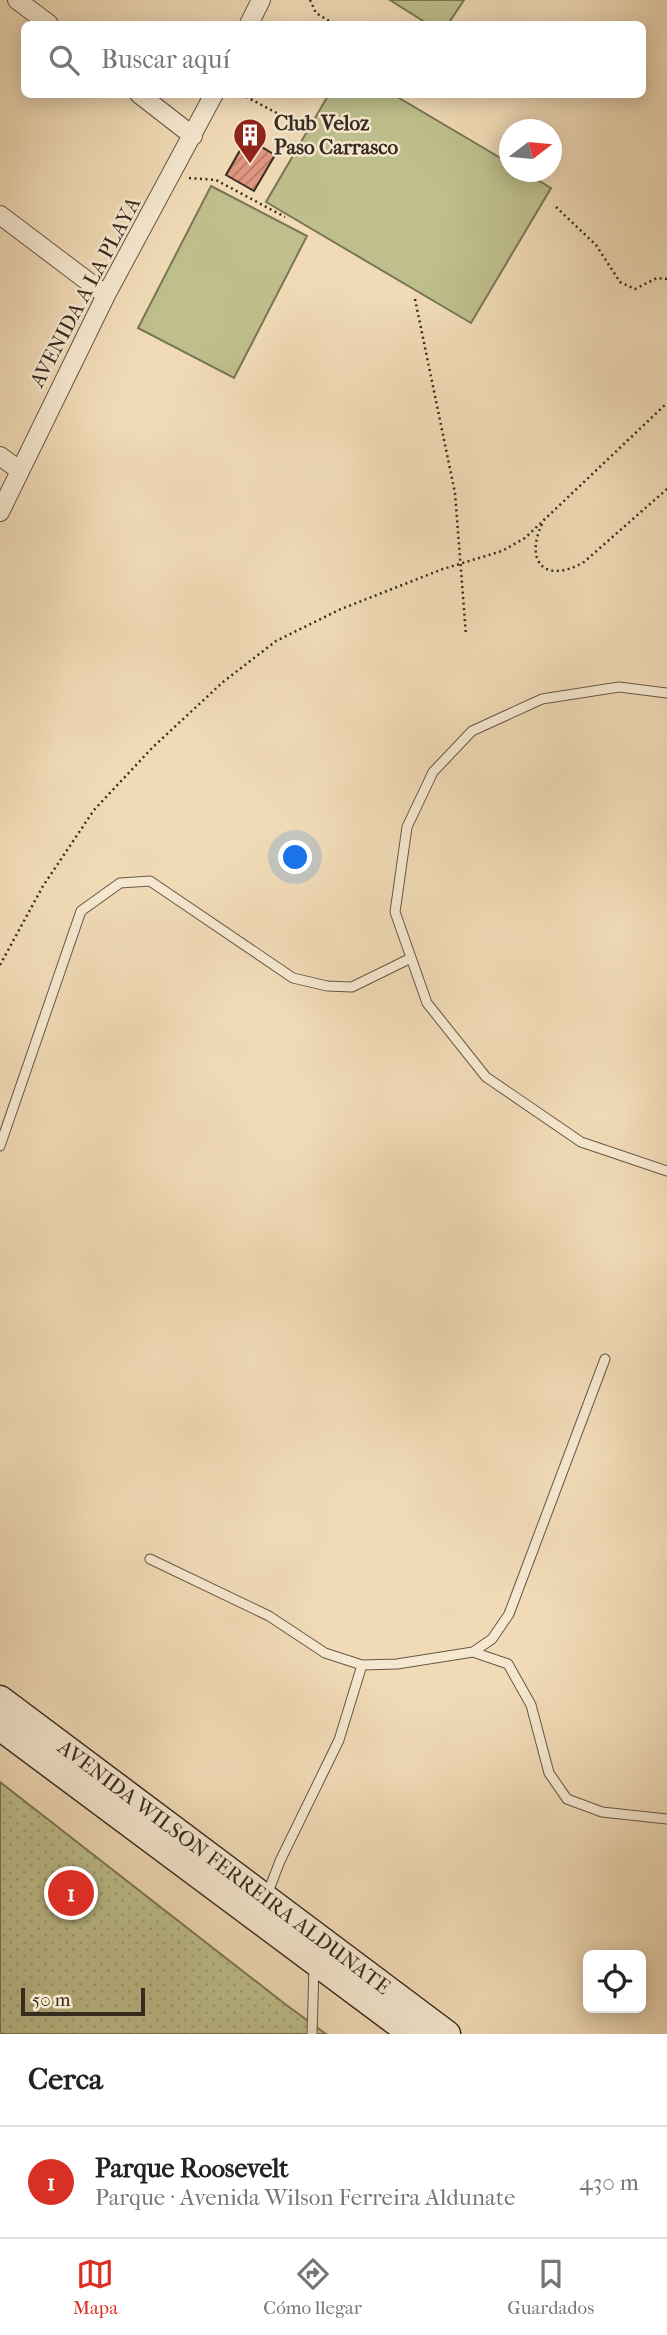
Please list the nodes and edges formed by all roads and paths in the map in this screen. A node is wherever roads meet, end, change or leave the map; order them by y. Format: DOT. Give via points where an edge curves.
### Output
graph roads {
  1 [pos="18,0"];
  2 [pos="261,0"];
  3 [pos="310,0"];
  4 [pos="45,21"];
  5 [pos="250,21"];
  6 [pos="329,21"];
  7 [pos="144,98"];
  8 [pos="212,98"];
  9 [pos="249,98"];
  10 [pos="288,119"];
  11 [pos="193,136"];
  12 [pos="177,165"];
  13 [pos="555,207"];
  14 [pos="0,215"];
  15 [pos="285,216"];
  16 [pos="667,279"];
  17 [pos="106,295"];
  18 [pos="415,299"];
  19 [pos="667,403"];
  20 [pos="0,456"];
  21 [pos="19,470"];
  22 [pos="667,489"];
  23 [pos="0,512"];
  24 [pos="544,521"];
  25 [pos="463,563"];
  26 [pos="466,635"];
  27 [pos="667,693"];
  28 [pos="411,958"];
  29 [pos="0,965"];
  30 [pos="0,1146"];
  31 [pos="667,1171"];
  32 [pos="605,1359"];
  33 [pos="150,1559"];
  34 [pos="473,1652"];
  35 [pos="362,1665"];
  36 [pos="0,1699"];
  37 [pos="0,1727"];
  38 [pos="667,1819"];
  39 [pos="261,1908"];
  40 [pos="314,1962"];
  41 [pos="407,2033"];
  42 [pos="312,2034"];
  43 [pos="447,2034"];
  1 -- 4 [label="street"];
  2 -- 5 [label="street"];
  3 -- 6 [label="path" via="316,13"];
  7 -- 11 [label="street"];
  8 -- 11 [label="street, AVENIDA A LA PLAYA"];
  9 -- 10 [label="path"];
  11 -- 12 [label="street, AVENIDA A LA PLAYA"];
  12 -- 15 [label="path" via="189,178 216,180"];
  12 -- 17 [label="street, AVENIDA A LA PLAYA"];
  13 -- 16 [label="path" via="596,245 621,282 635,289 657,278"];
  14 -- 17 [label="street"];
  17 -- 21 [label="street, AVENIDA A LA PLAYA"];
  18 -- 25 [label="path" via="447,444"];
  19 -- 24 [label="path"];
  20 -- 21 [label="street"];
  21 -- 23 [label="street, AVENIDA A LA PLAYA"];
  22 -- 24 [label="path" via="570,570 554,572 542,567 535,555 533,543"];
  24 -- 25 [label="path" via="502,551"];
  25 -- 26 [label="path"];
  25 -- 29 [label="path" via="341,609 276,641 223,682 94,810 43,886"];
  27 -- 28 [label="lane" via="619,687 542,699 472,731 433,772 407,827 395,912"];
  28 -- 30 [label="lane" via="352,987 293,978 150,881 120,883 81,911"];
  28 -- 31 [label="lane" via="427,1003 486,1077 581,1142"];
  32 -- 34 [label="lane" via="509,1614 492,1639"];
  33 -- 35 [label="lane" via="269,1616 325,1653"];
  34 -- 35 [label="lane"];
  34 -- 38 [label="lane" via="508,1664 530,1705 549,1773 567,1798 602,1812"];
  35 -- 39 [label="lane" via="340,1740"];
  36 -- 39 [label="main road, AVENIDA WILSON FERREIRA ALDUNATE"];
  37 -- 39 [label="main road, AVENIDA WILSON FERREIRA ALDUNATE"];
  39 -- 40 [label="main road, AVENIDA WILSON FERREIRA ALDUNATE"];
  39 -- 43 [label="main road, AVENIDA WILSON FERREIRA ALDUNATE"];
  40 -- 41 [label="main road, AVENIDA WILSON FERREIRA ALDUNATE"];
  40 -- 42 [label="lane"];
}
